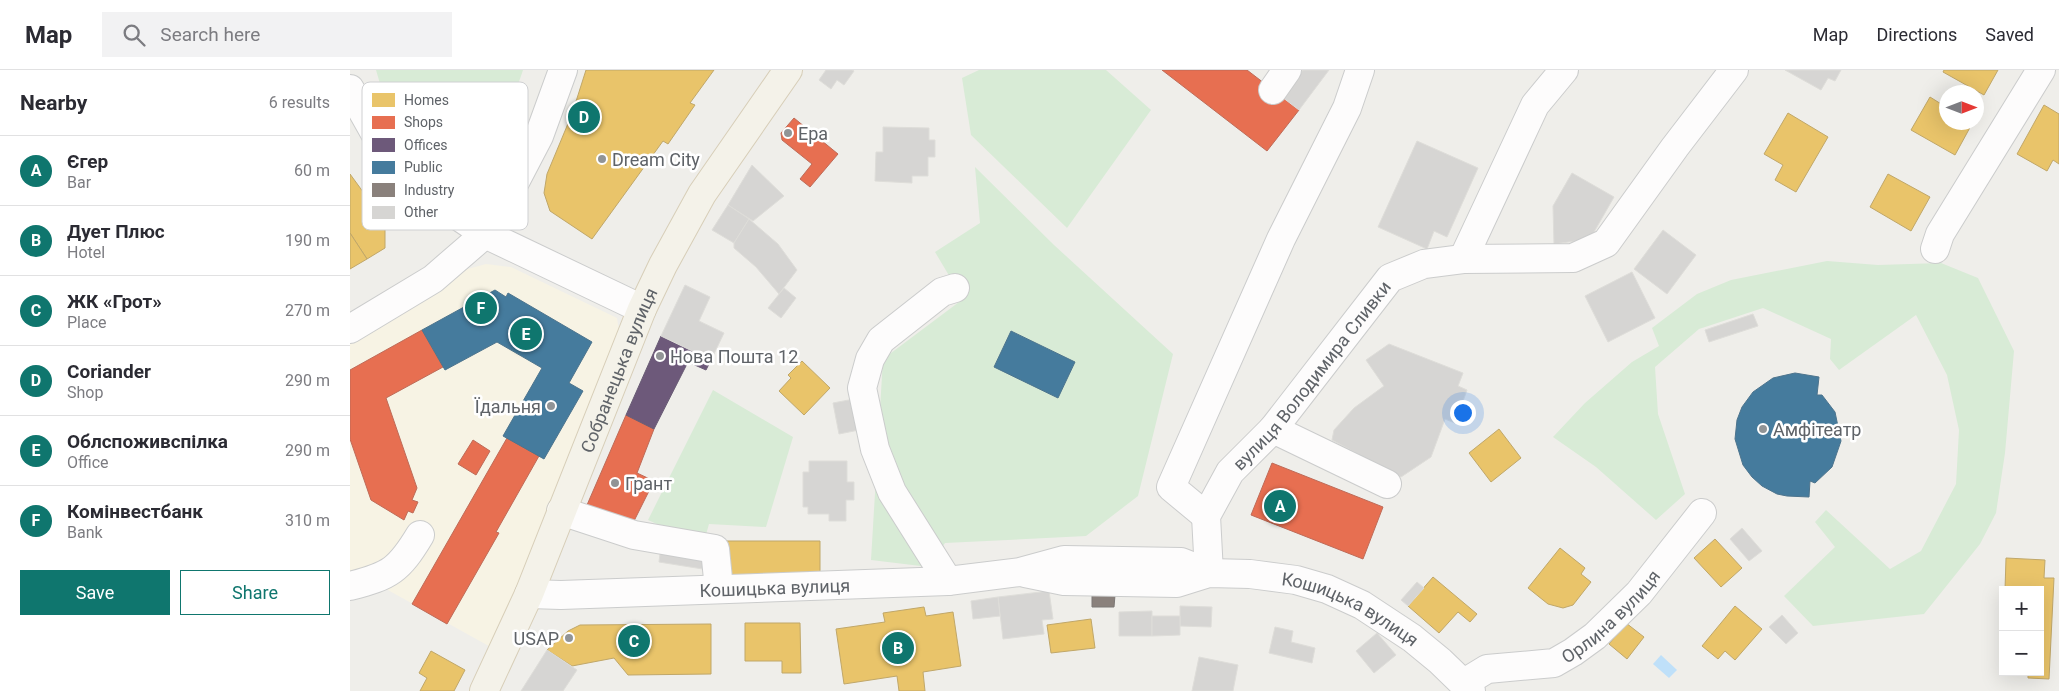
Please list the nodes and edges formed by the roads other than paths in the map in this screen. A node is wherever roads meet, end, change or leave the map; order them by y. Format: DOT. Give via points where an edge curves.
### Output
graph roads {
  1 [pos="563,70"];
  2 [pos="788,70"];
  3 [pos="1360,70"];
  4 [pos="1564,70"];
  5 [pos="1734,70"];
  6 [pos="2041,70"];
  7 [pos="350,89"];
  8 [pos="362,110"];
  9 [pos="528,156"];
  10 [pos="479,230"];
  11 [pos="487,230"];
  12 [pos="485,234"];
  13 [pos="1934,249"];
  14 [pos="1463,259"];
  15 [pos="954,288"];
  16 [pos="642,309"];
  17 [pos="350,329"];
  18 [pos="1273,429"];
  19 [pos="1387,484"];
  20 [pos="561,511"];
  21 [pos="1702,513"];
  22 [pos="1206,516"];
  23 [pos="420,535"];
  24 [pos="1209,573"];
  25 [pos="948,580"];
  26 [pos="350,586"];
  27 [pos="719,589"];
  28 [pos="529,594"];
  29 [pos="1467,687"];
  30 [pos="484,691"];
  1 -- 9 [label="street" via="539,136"];
  2 -- 16 [label="main road, Собранецька вулиця" via="702,194 662,265"];
  3 -- 22 [label="street" via="1347,108 1281,239 1170,487"];
  4 -- 14 [label="street" via="1535,105"];
  5 -- 14 [label="street, вулиця Володимира Сливки" via="1606,243 1573,258"];
  6 -- 13 [label="street" via="1940,234"];
  7 -- 8 [label="street"];
  10 -- 12 [label="street"];
  11 -- 12 [label="street"];
  12 -- 16 [label="street"];
  12 -- 17 [label="street" via="433,279"];
  14 -- 18 [label="street, вулиця Володимира Сливки" via="1424,264 1390,278"];
  15 -- 25 [label="street" via="942,292 881,340 870,359 862,388 875,449 892,492"];
  16 -- 20 [label="main road, Собранецька вулиця"];
  18 -- 19 [label="street"];
  18 -- 22 [label="street, вулиця Володимира Сливки" via="1230,472"];
  20 -- 27 [label="street" via="634,535 715,550"];
  20 -- 28 [label="main road, Собранецька вулиця"];
  21 -- 29 [label="street, Орлина вулиця" via="1639,593 1595,636 1554,663 1487,669"];
  22 -- 24 [label="street"];
  23 -- 26 [label="street" via="406,559 395,569 371,581"];
  24 -- 25 [label="street, Кошицька вулиця" via="1181,562 1064,560 1020,572"];
  24 -- 29 [label="street, Кошицька вулиця" via="1296,580 1327,589 1362,605 1412,638"];
  25 -- 27 [label="street, Кошицька вулиця"];
  27 -- 28 [label="street, Кошицька вулиця"];
  28 -- 30 [label="main road, Собранецька вулиця"];
}
